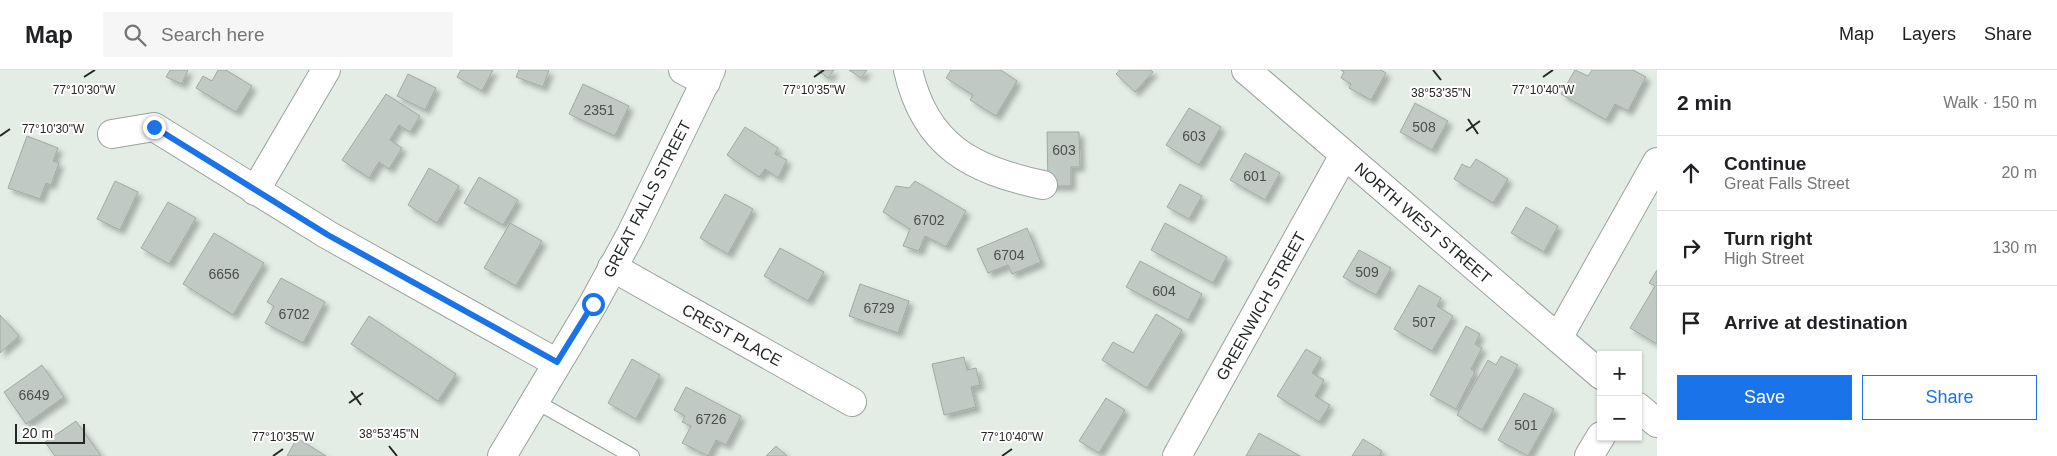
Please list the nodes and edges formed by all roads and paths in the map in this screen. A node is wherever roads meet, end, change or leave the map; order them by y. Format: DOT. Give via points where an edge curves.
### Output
graph roads {
  1 [pos="326,70"];
  2 [pos="908,70"];
  3 [pos="1246,70"];
  4 [pos="700,74"];
  5 [pos="112,134"];
  6 [pos="1344,155"];
  7 [pos="1657,162"];
  8 [pos="1043,185"];
  9 [pos="256,190"];
  10 [pos="612,268"];
  11 [pos="1558,338"];
  12 [pos="557,362"];
  13 [pos="1597,372"];
  14 [pos="535,400"];
  15 [pos="852,402"];
  16 [pos="1642,410"];
  17 [pos="1657,423"];
  18 [pos="1598,441"];
  19 [pos="502,456"];
  20 [pos="632,456"];
  21 [pos="1177,456"];
  22 [pos="1590,456"];
  1 -- 9 [label="street"];
  2 -- 8 [label="street" via="925,118 942,140 963,158"];
  3 -- 6 [label="street, NORTH WEST STREET"];
  4 -- 10 [label="street, GREAT FALLS STREET"];
  5 -- 9 [label="street" via="154,127"];
  6 -- 11 [label="street, NORTH WEST STREET"];
  6 -- 21 [label="street, GREENWICH STREET"];
  7 -- 11 [label="street"];
  9 -- 12 [label="street" via="328,235"];
  10 -- 12 [label="street, GREAT FALLS STREET"];
  10 -- 15 [label="street, CREST PLACE"];
  11 -- 13 [label="street, NORTH WEST STREET"];
  12 -- 14 [label="street, GREAT FALLS STREET"];
  14 -- 19 [label="street, GREAT FALLS STREET"];
  14 -- 20 [label="lane"];
  16 -- 17 [label="street"];
  18 -- 22 [label="street"];
}
